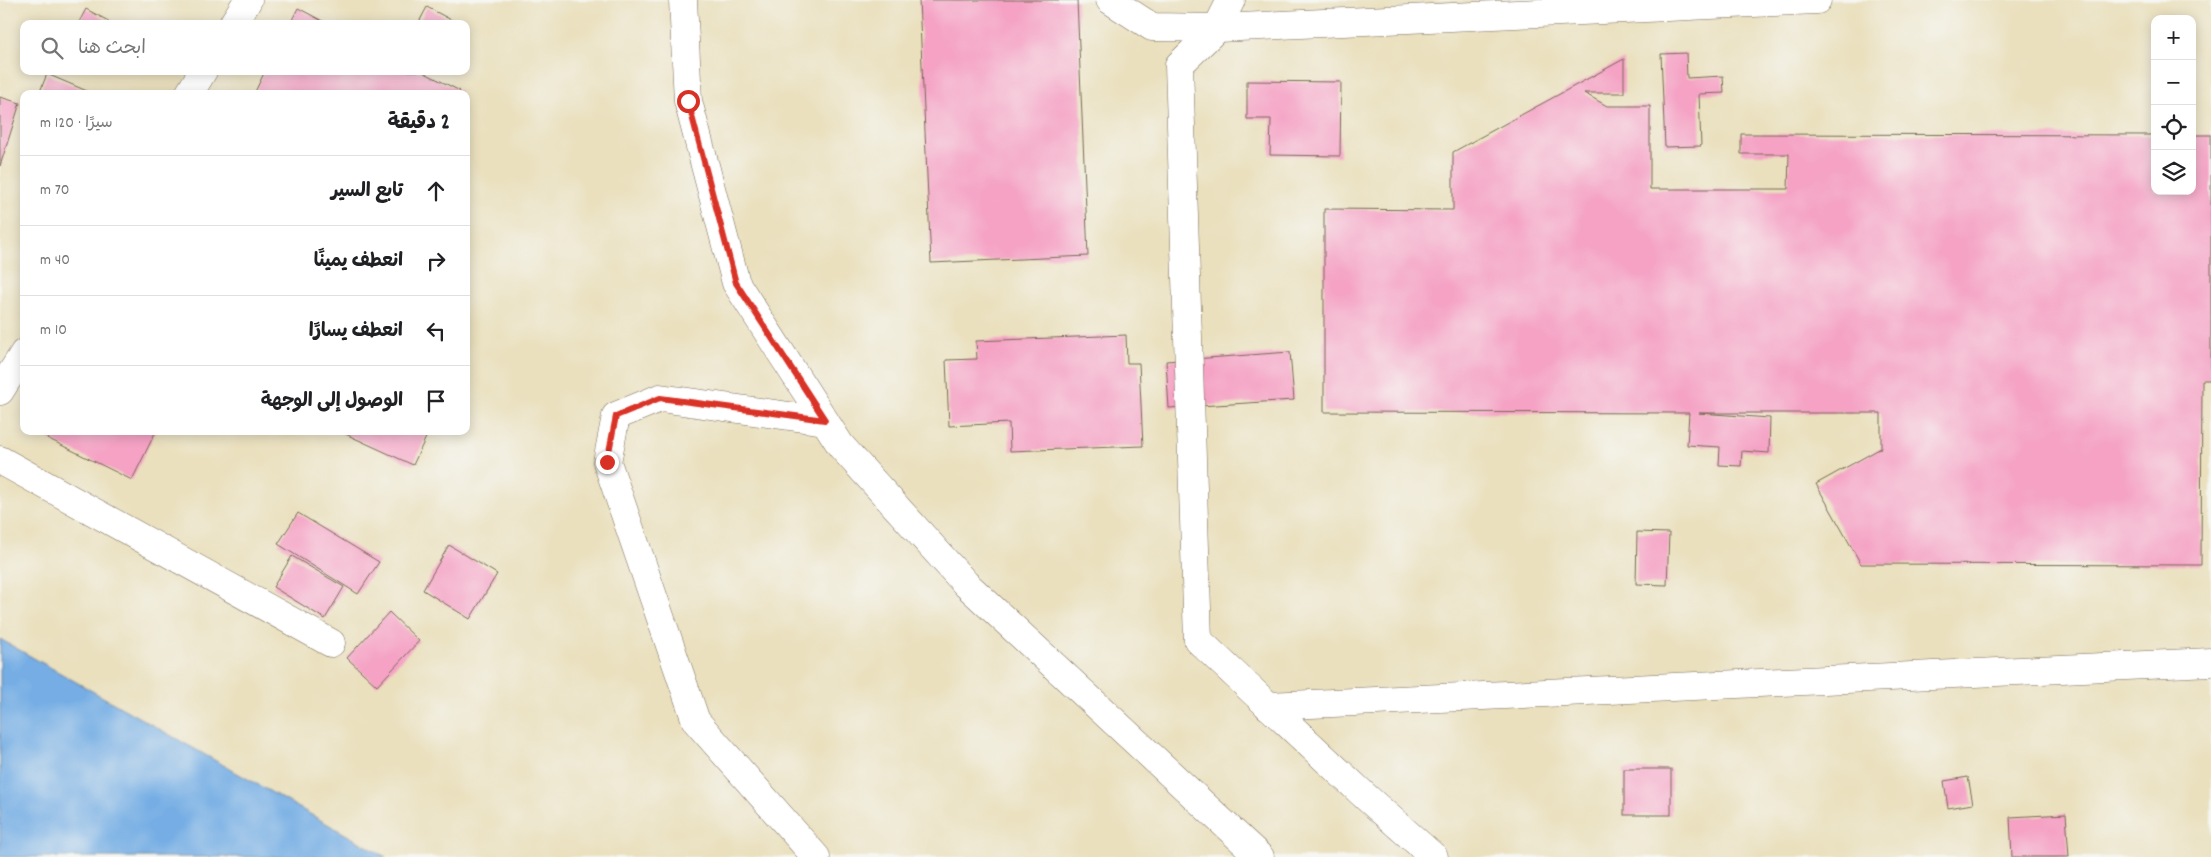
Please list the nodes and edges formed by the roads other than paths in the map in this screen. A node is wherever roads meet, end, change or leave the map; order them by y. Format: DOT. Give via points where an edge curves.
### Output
graph roads {
  1 [pos="248,0"];
  2 [pos="683,0"];
  3 [pos="1110,0"];
  4 [pos="1231,0"];
  5 [pos="1817,0"];
  6 [pos="236,20"];
  7 [pos="1217,28"];
  8 [pos="201,75"];
  9 [pos="191,90"];
  10 [pos="20,360"];
  11 [pos="0,391"];
  12 [pos="825,420"];
  13 [pos="0,460"];
  14 [pos="331,643"];
  15 [pos="2211,662"];
  16 [pos="1268,706"];
  17 [pos="816,857"];
  18 [pos="1260,857"];
  19 [pos="1434,857"];
  1 -- 6 [label="lane"];
  2 -- 12 [label="lane" via="688,101 736,283"];
  3 -- 7 [label="lane" via="1152,27"];
  4 -- 7 [label="lane"];
  5 -- 7 [label="lane"];
  7 -- 16 [label="lane" via="1179,65 1198,640"];
  8 -- 9 [label="lane"];
  10 -- 11 [label="lane"];
  12 -- 17 [label="lane" via="660,398 616,416 607,462 696,721"];
  12 -- 18 [label="lane" via="842,446 966,584"];
  13 -- 14 [label="lane"];
  15 -- 16 [label="lane"];
  16 -- 19 [label="lane"];
}
